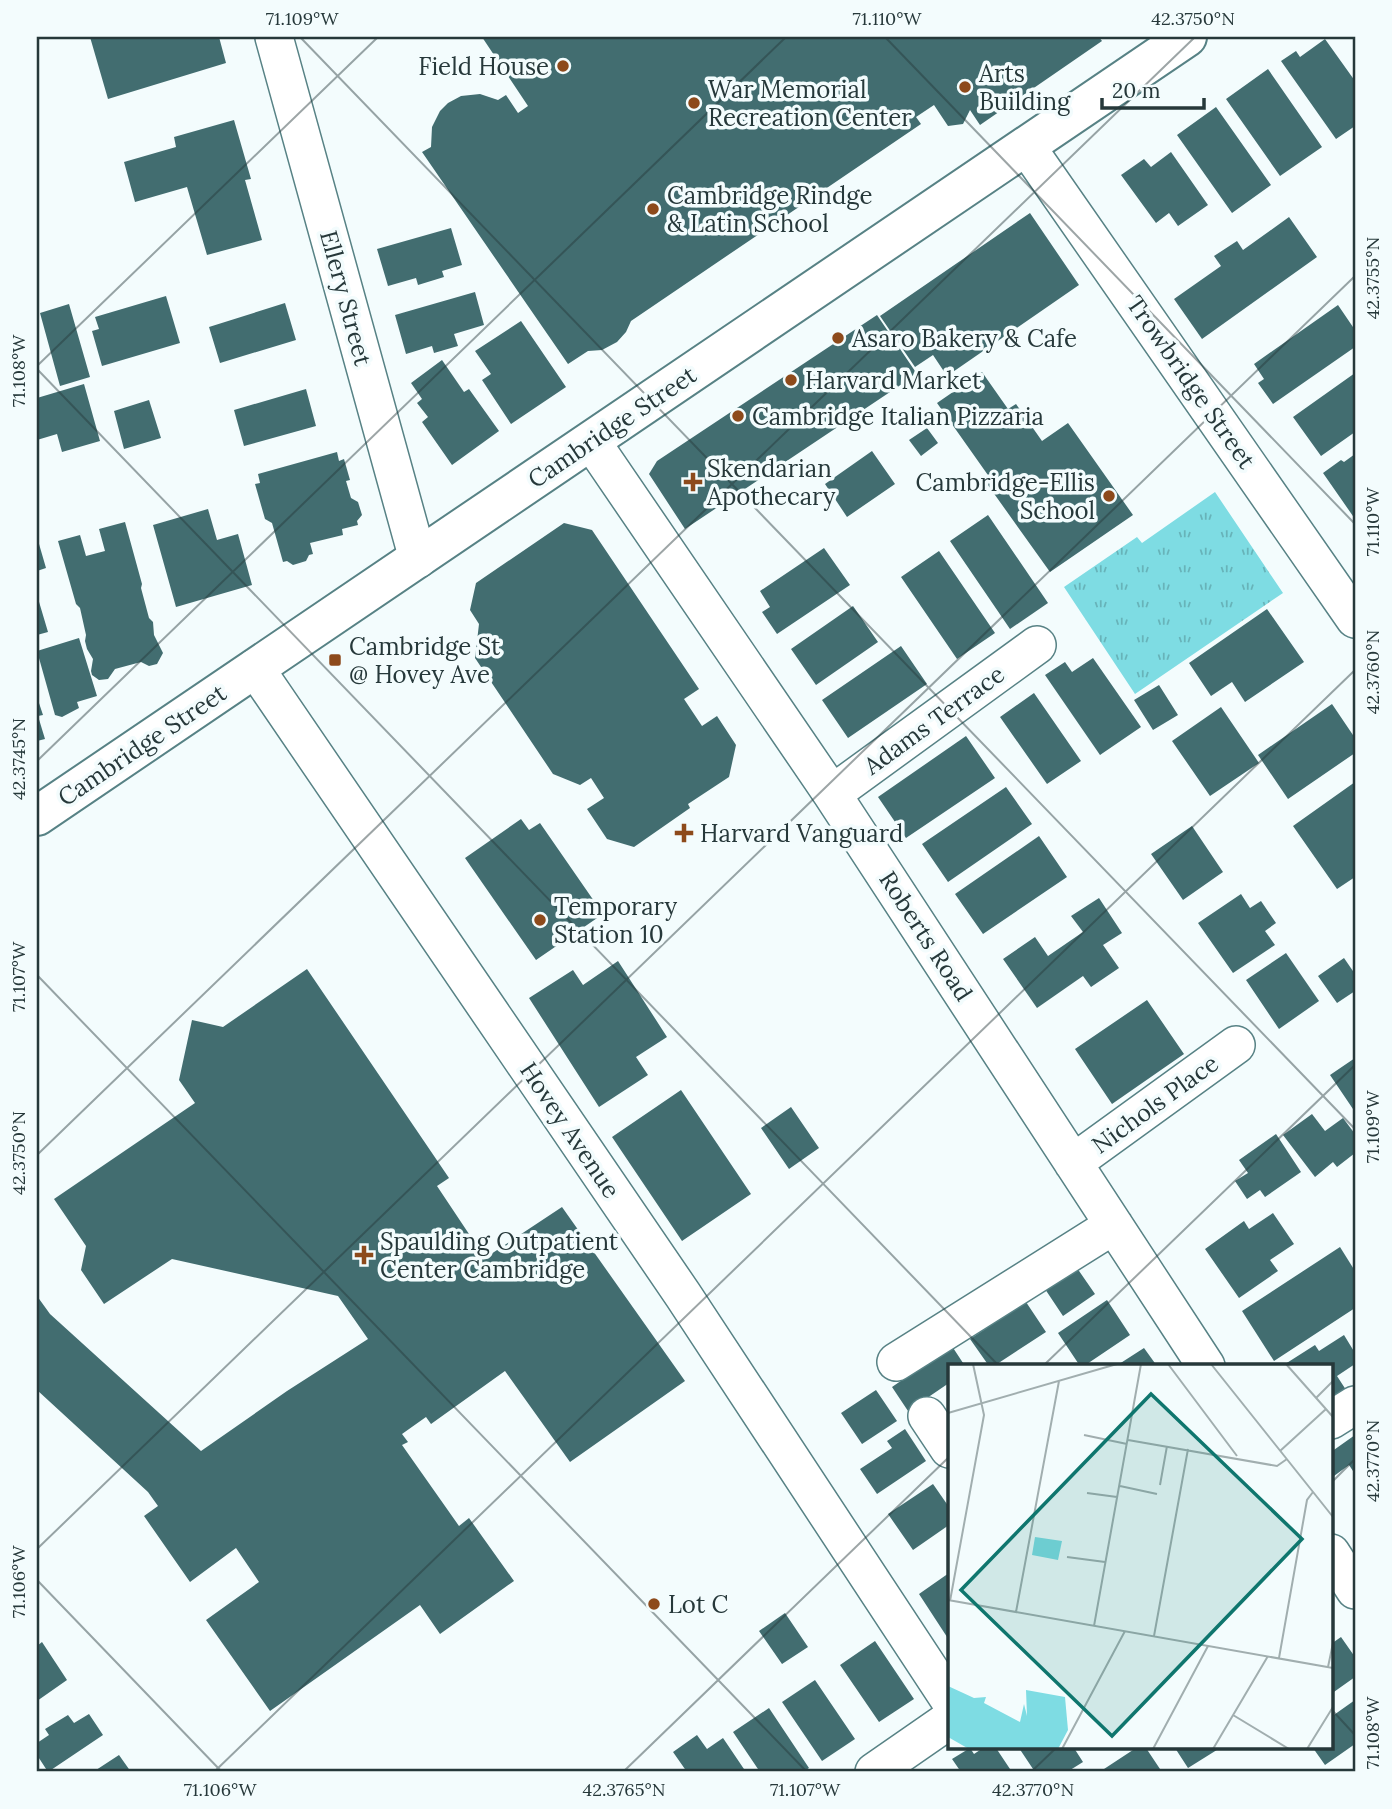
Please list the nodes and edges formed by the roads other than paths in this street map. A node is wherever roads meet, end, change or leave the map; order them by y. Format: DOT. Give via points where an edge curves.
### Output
graph roads {
  1 [pos="274,37"];
  2 [pos="1186,37"];
  3 [pos="1026,146"];
  4 [pos="591,441"];
  5 [pos="418,559"];
  6 [pos="1355,619"];
  7 [pos="1037,645"];
  8 [pos="256,668"];
  9 [pos="832,794"];
  10 [pos="37,816"];
  11 [pos="1236,1045"];
  12 [pos="1073,1163"];
  13 [pos="1114,1225"];
  14 [pos="896,1362"];
  15 [pos="1205,1364"];
  16 [pos="1355,1405"];
  17 [pos="927,1416"];
  18 [pos="1332,1419"];
  19 [pos="948,1448"];
  20 [pos="1332,1555"];
  21 [pos="1355,1590"];
  22 [pos="948,1697"];
  23 [pos="948,1721"];
  24 [pos="874,1772"];
  1 -- 5 [label="street, Ellery Street"];
  2 -- 3 [label="main road, Cambridge Street"];
  3 -- 4 [label="main road, Cambridge Street"];
  3 -- 6 [label="street, Trowbridge Street"];
  4 -- 5 [label="main road, Cambridge Street"];
  4 -- 9 [label="street, Roberts Road"];
  5 -- 8 [label="main road, Cambridge Street"];
  7 -- 9 [label="street, Adams Terrace"];
  8 -- 10 [label="main road, Cambridge Street"];
  8 -- 22 [label="street, Hovey Avenue" via="675,1284"];
  9 -- 12 [label="street, Roberts Road"];
  11 -- 12 [label="street, Nichols Place"];
  12 -- 13 [label="street, Roberts Road"];
  13 -- 14 [label="street"];
  13 -- 15 [label="street, Roberts Road"];
  16 -- 18 [label="street"];
  17 -- 19 [label="street"];
  20 -- 21 [label="street"];
  23 -- 24 [label="street"];
}
